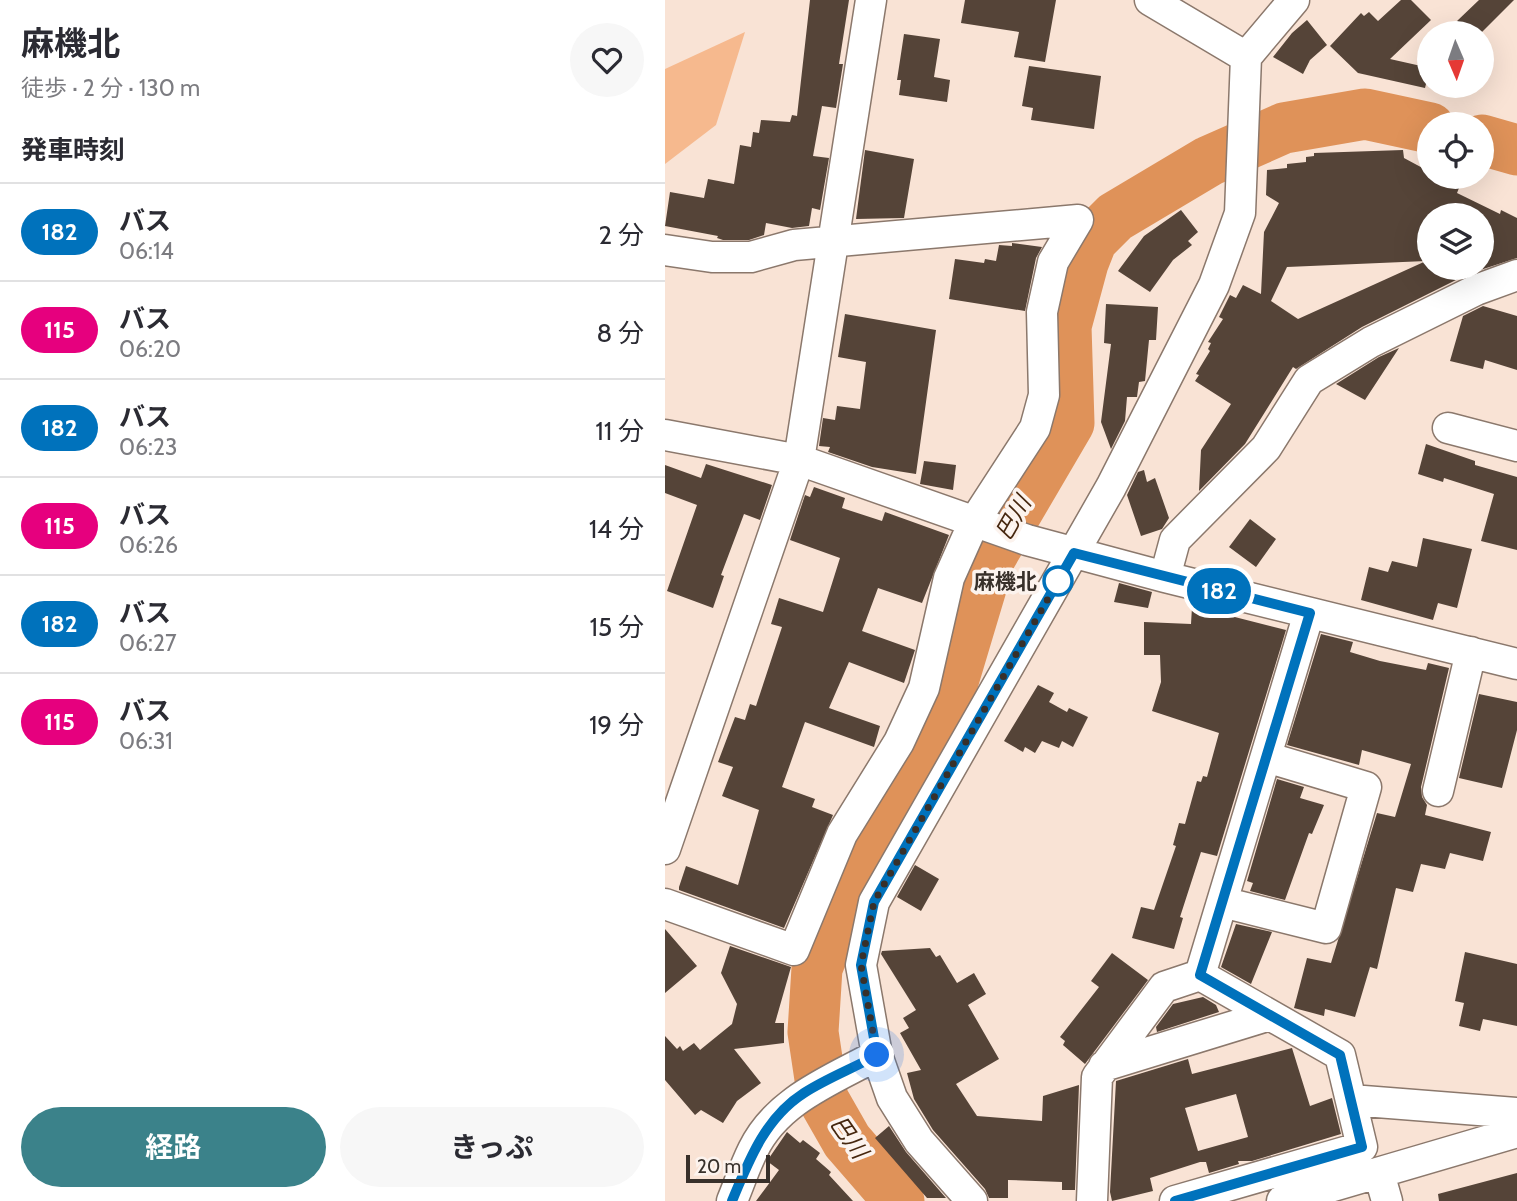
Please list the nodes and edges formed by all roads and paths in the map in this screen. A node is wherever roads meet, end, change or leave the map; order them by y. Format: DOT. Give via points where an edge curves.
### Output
graph roads {
  1 [pos="871,0"];
  2 [pos="1150,0"];
  3 [pos="1294,0"];
  4 [pos="1246,57"];
  5 [pos="833,241"];
  6 [pos="665,250"];
  7 [pos="1517,275"];
  8 [pos="1448,428"];
  9 [pos="665,435"];
  10 [pos="1517,446"];
  11 [pos="799,460"];
  12 [pos="974,522"];
  13 [pos="1074,553"];
  14 [pos="1165,577"];
  15 [pos="1310,613"];
  16 [pos="1471,653"];
  17 [pos="1517,664"];
  18 [pos="1266,758"];
  19 [pos="1438,791"];
  20 [pos="665,849"];
  21 [pos="1222,902"];
  22 [pos="665,904"];
  23 [pos="1200,975"];
  24 [pos="1270,1015"];
  25 [pos="877,1055"];
  26 [pos="1104,1066"];
  27 [pos="1351,1100"];
  28 [pos="1517,1113"];
  29 [pos="1517,1132"];
  30 [pos="1383,1187"];
  31 [pos="732,1201"];
  32 [pos="972,1201"];
  33 [pos="1092,1201"];
  34 [pos="1175,1201"];
  35 [pos="1282,1201"];
  1 -- 5 [label="street"];
  2 -- 4 [label="street"];
  3 -- 4 [label="street"];
  4 -- 13 [label="street" via="1240,213 1214,285"];
  5 -- 6 [label="street" via="794,245 751,257"];
  5 -- 11 [label="street"];
  5 -- 12 [label="street" via="1078,220 1053,262 1042,312 1044,395 1035,428"];
  7 -- 14 [label="street" via="1371,342 1309,380 1266,448 1175,540"];
  8 -- 10 [label="street"];
  9 -- 11 [label="street"];
  11 -- 12 [label="street"];
  11 -- 20 [label="street"];
  12 -- 13 [label="street"];
  12 -- 22 [label="street" via="949,578 924,688 899,741 842,834 794,950"];
  13 -- 14 [label="street"];
  13 -- 25 [label="street" via="874,902 861,965"];
  14 -- 15 [label="street"];
  15 -- 16 [label="street"];
  15 -- 18 [label="street"];
  16 -- 17 [label="street"];
  16 -- 19 [label="street"];
  18 -- 21 [label="street"];
  18 -- 21 [label="street" via="1366,787 1326,928"];
  21 -- 23 [label="street"];
  23 -- 24 [label="street"];
  23 -- 26 [label="street" via="1164,987"];
  24 -- 26 [label="street"];
  24 -- 27 [label="street" via="1340,1055"];
  25 -- 31 [label="street" via="803,1093 770,1124 753,1148"];
  25 -- 32 [label="street" via="892,1098 919,1141"];
  26 -- 33 [label="street" via="1097,1077"];
  27 -- 28 [label="street"];
  27 -- 34 [label="street" via="1362,1147"];
  29 -- 30 [label="street"];
  30 -- 35 [label="street"];
}
